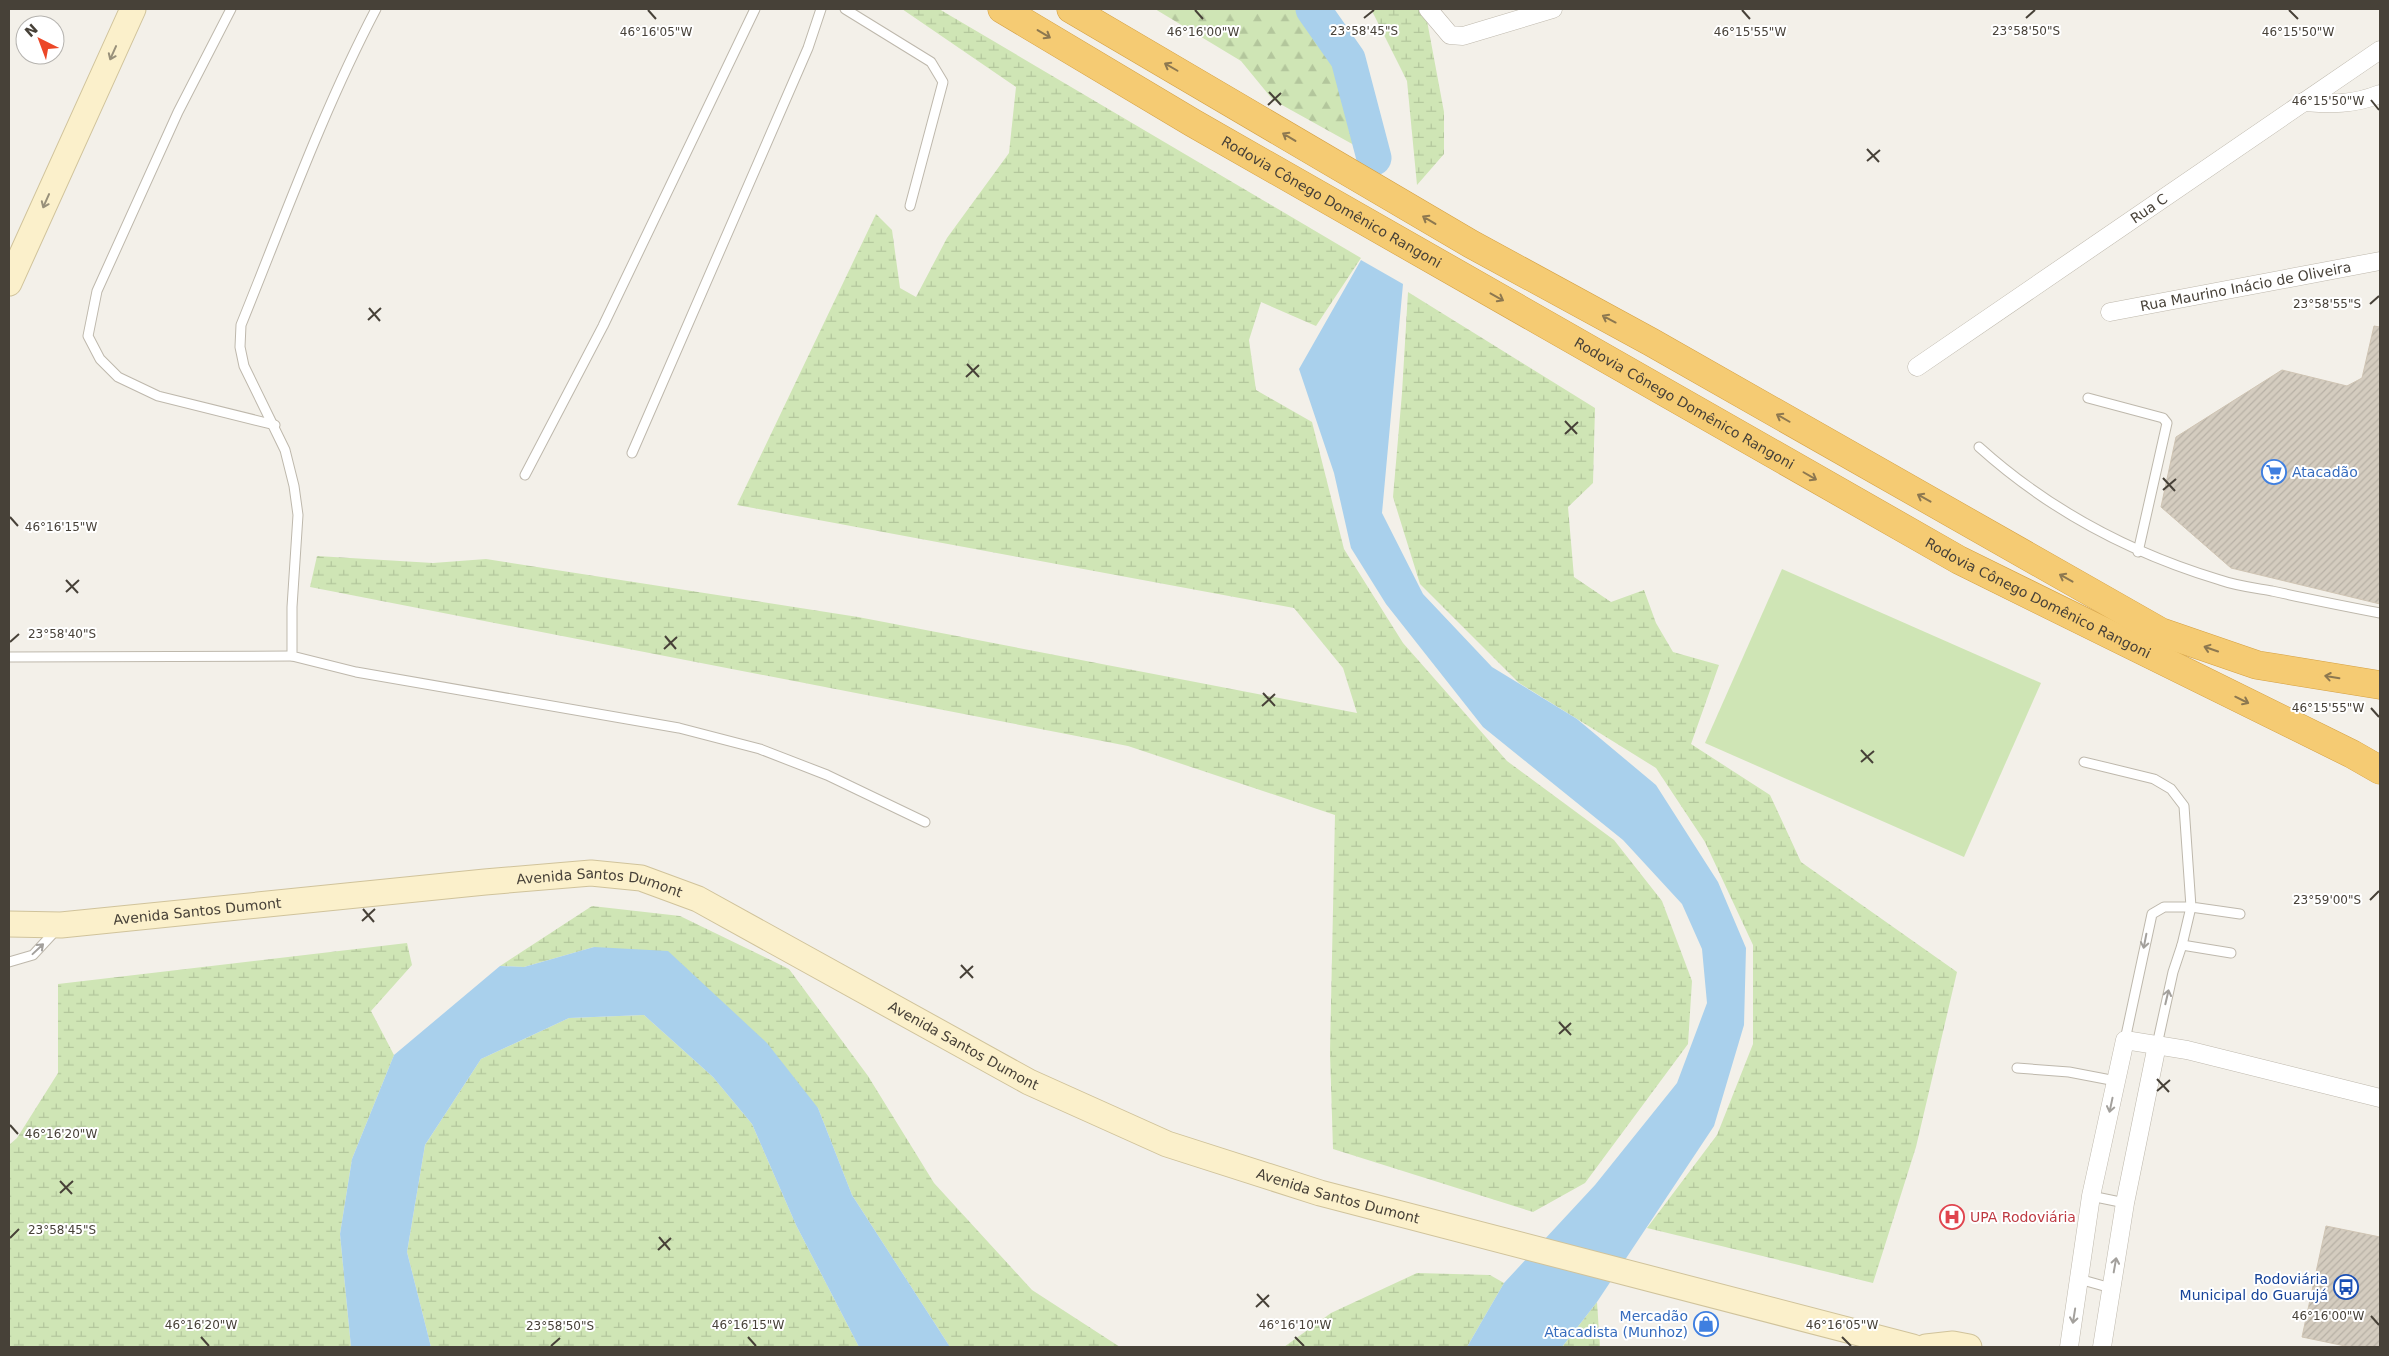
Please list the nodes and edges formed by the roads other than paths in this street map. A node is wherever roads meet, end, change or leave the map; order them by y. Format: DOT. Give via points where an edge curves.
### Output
graph roads {
  1 [pos="133,9"];
  2 [pos="231,9"];
  3 [pos="376,9"];
  4 [pos="755,9"];
  5 [pos="820,9"];
  6 [pos="845,9"];
  7 [pos="1002,9"];
  8 [pos="1071,9"];
  9 [pos="1428,9"];
  10 [pos="1553,9"];
  11 [pos="2380,50"];
  12 [pos="2380,94"];
  13 [pos="2303,102"];
  14 [pos="910,206"];
  15 [pos="2380,261"];
  16 [pos="9,283"];
  17 [pos="2110,312"];
  18 [pos="1917,367"];
  19 [pos="2088,398"];
  20 [pos="274,425"];
  21 [pos="1978,447"];
  22 [pos="632,453"];
  23 [pos="525,475"];
  24 [pos="2138,552"];
  25 [pos="2380,613"];
  26 [pos="9,656"];
  27 [pos="292,656"];
  28 [pos="2380,684"];
  29 [pos="2084,762"];
  30 [pos="2380,770"];
  31 [pos="925,822"];
  32 [pos="2191,907"];
  33 [pos="2240,914"];
  34 [pos="9,924"];
  35 [pos="61,925"];
  36 [pos="2182,945"];
  37 [pos="2231,953"];
  38 [pos="9,962"];
  39 [pos="2125,1040"];
  40 [pos="2157,1044"];
  41 [pos="2017,1068"];
  42 [pos="2116,1081"];
  43 [pos="2380,1098"];
  44 [pos="2091,1196"];
  45 [pos="2125,1203"];
  46 [pos="2079,1279"];
  47 [pos="2111,1288"];
  48 [pos="1913,1347"];
  49 [pos="1926,1347"];
  50 [pos="1969,1347"];
  51 [pos="2069,1347"];
  52 [pos="2102,1347"];
  1 -- 16 [label="main road, one-way"];
  2 -- 20 [label="lane" via="178,112 97,290 88,336 100,359 118,377 158,396"];
  3 -- 20 [label="lane" via="337,91 242,325 240,347 244,366"];
  4 -- 23 [label="lane" via="603,326"];
  5 -- 22 [label="lane" via="808,48"];
  6 -- 14 [label="lane" via="932,62 943,82"];
  7 -- 30 [label="highway, Rodovia Cônego Domênico Rangoni, one-way" via="1193,123 1959,560"];
  28 -- 8 [label="highway, Rodovia Cônego Domênico Rangoni, one-way" via="2258,665 2161,632 1652,342 1471,244"];
  9 -- 10 [label="street" via="1450,35 1463,36"];
  11 -- 13 [label="street, Rua C"];
  12 -- 13 [label="street" via="2341,105"];
  13 -- 18 [label="street, Rua C"];
  15 -- 17 [label="street, Rua Maurino Inácio de Oliveira"];
  19 -- 24 [label="lane" via="2163,418 2168,423"];
  20 -- 27 [label="lane" via="285,450 298,515"];
  21 -- 24 [label="lane" via="1998,465 2056,505"];
  24 -- 25 [label="lane" via="2222,581"];
  26 -- 27 [label="lane"];
  27 -- 31 [label="lane" via="356,672 679,728 768,752 827,775"];
  29 -- 32 [label="lane" via="2154,778 2171,789 2184,806"];
  32 -- 33 [label="lane"];
  32 -- 36 [label="lane"];
  32 -- 39 [label="lane, one-way" via="2164,907 2152,914"];
  34 -- 35 [label="main road, Avenida Santos Dumont"];
  38 -- 35 [label="lane, one-way" via="33,955"];
  35 -- 48 [label="main road, Avenida Santos Dumont" via="504,880 591,873 641,878 698,899 1029,1082 1167,1144 1320,1193"];
  36 -- 37 [label="lane"];
  40 -- 36 [label="lane, one-way"];
  39 -- 40 [label="street"];
  39 -- 42 [label="street"];
  40 -- 43 [label="street"];
  40 -- 45 [label="street"];
  41 -- 42 [label="lane" via="2070,1072"];
  42 -- 44 [label="street, one-way"];
  44 -- 45 [label="lane"];
  44 -- 46 [label="street"];
  47 -- 45 [label="street, one-way"];
  46 -- 47 [label="lane"];
  46 -- 51 [label="street, one-way"];
  47 -- 52 [label="street"];
  49 -- 50 [label="main road" via="1953,1344"];
}
